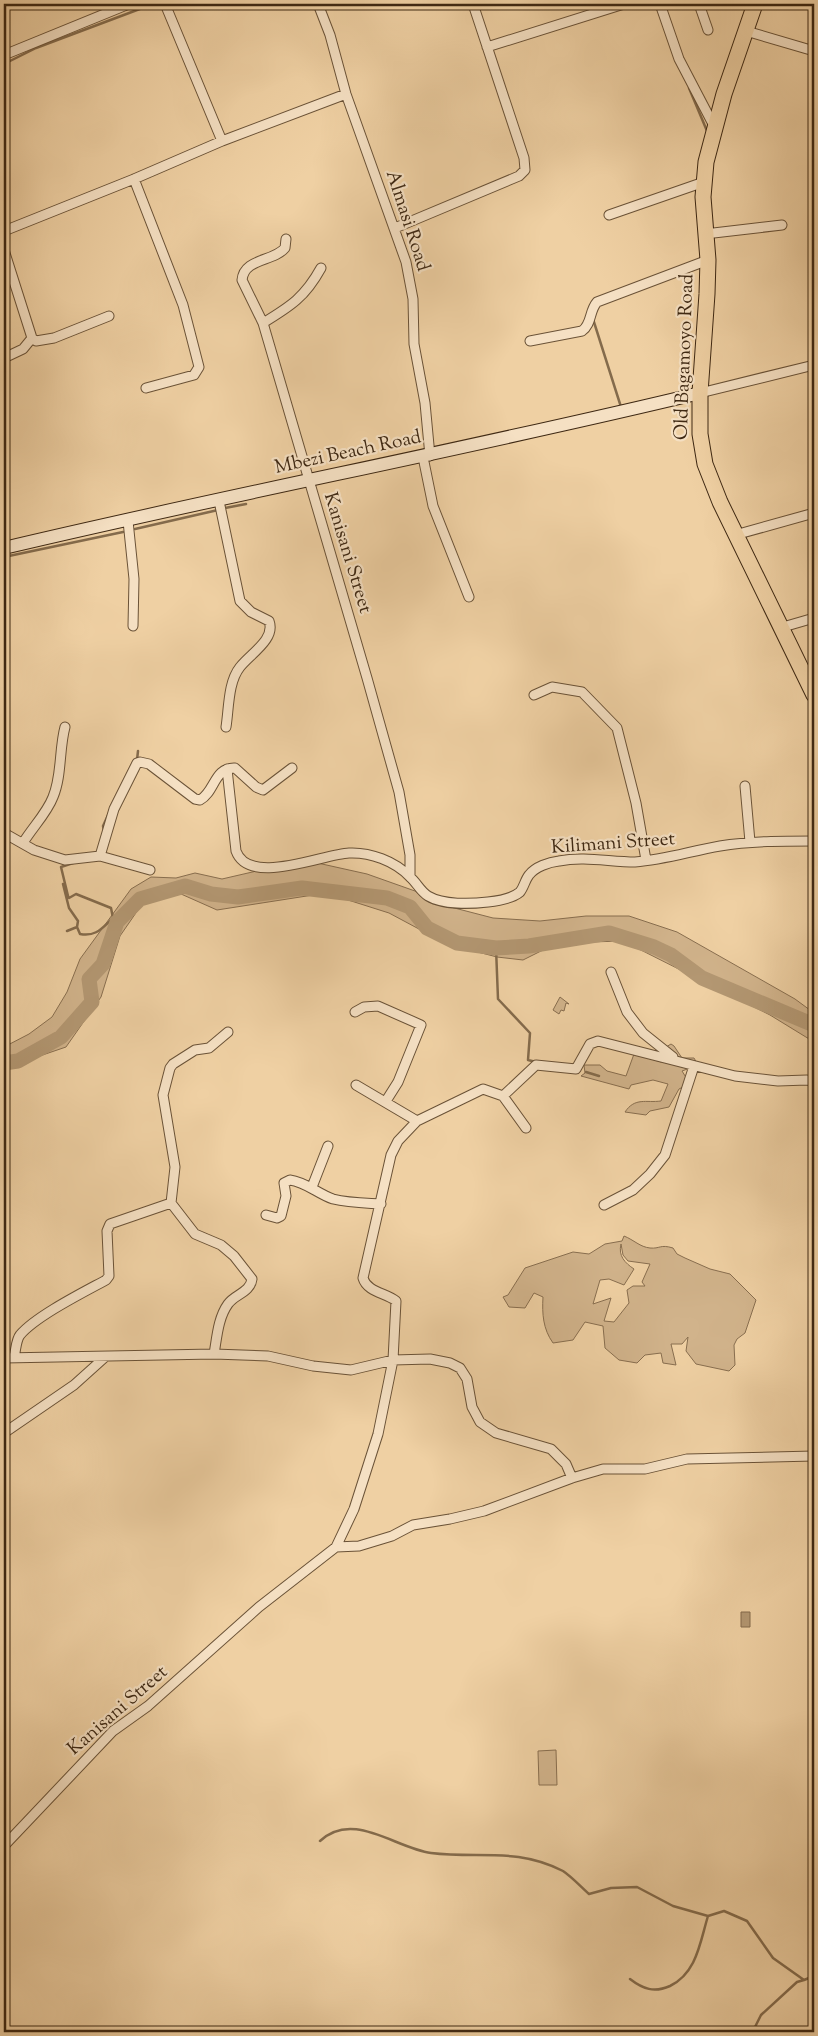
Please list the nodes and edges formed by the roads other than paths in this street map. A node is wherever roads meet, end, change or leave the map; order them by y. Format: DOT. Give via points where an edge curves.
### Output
graph roads {
  1 [pos="129,4"];
  2 [pos="165,4"];
  3 [pos="318,4"];
  4 [pos="472,4"];
  5 [pos="624,4"];
  6 [pos="660,4"];
  7 [pos="699,4"];
  8 [pos="755,4"];
  9 [pos="708,30"];
  10 [pos="746,31"];
  11 [pos="487,47"];
  12 [pos="814,51"];
  13 [pos="4,55"];
  14 [pos="346,94"];
  15 [pos="714,126"];
  16 [pos="222,141"];
  17 [pos="134,179"];
  18 [pos="704,182"];
  19 [pos="609,215"];
  20 [pos="782,225"];
  21 [pos="395,228"];
  22 [pos="4,231"];
  23 [pos="705,234"];
  24 [pos="286,239"];
  25 [pos="4,250"];
  26 [pos="708,260"];
  27 [pos="322,268"];
  28 [pos="109,316"];
  29 [pos="263,323"];
  30 [pos="32,338"];
  31 [pos="530,341"];
  32 [pos="4,358"];
  33 [pos="814,366"];
  34 [pos="146,388"];
  35 [pos="700,393"];
  36 [pos="427,456"];
  37 [pos="308,479"];
  38 [pos="219,501"];
  39 [pos="814,513"];
  40 [pos="128,520"];
  41 [pos="735,535"];
  42 [pos="4,548"];
  43 [pos="469,596"];
  44 [pos="814,618"];
  45 [pos="133,626"];
  46 [pos="783,627"];
  47 [pos="534,695"];
  48 [pos="814,695"];
  49 [pos="226,726"];
  50 [pos="65,727"];
  51 [pos="292,768"];
  52 [pos="226,769"];
  53 [pos="745,786"];
  54 [pos="4,833"];
  55 [pos="814,841"];
  56 [pos="750,842"];
  57 [pos="23,843"];
  58 [pos="100,856"];
  59 [pos="646,860"];
  60 [pos="150,870"];
  61 [pos="410,876"];
  62 [pos="611,972"];
  63 [pos="355,1012"];
  64 [pos="228,1032"];
  65 [pos="675,1059"];
  66 [pos="694,1066"];
  67 [pos="814,1082"];
  68 [pos="356,1085"];
  69 [pos="503,1096"];
  70 [pos="386,1101"];
  71 [pos="417,1121"];
  72 [pos="526,1128"];
  73 [pos="328,1146"];
  74 [pos="312,1187"];
  75 [pos="170,1203"];
  76 [pos="381,1204"];
  77 [pos="604,1205"];
  78 [pos="266,1215"];
  79 [pos="214,1354"];
  80 [pos="14,1357"];
  81 [pos="4,1358"];
  82 [pos="104,1358"];
  83 [pos="393,1360"];
  84 [pos="4,1433"];
  85 [pos="814,1456"];
  86 [pos="572,1478"];
  87 [pos="336,1547"];
  88 [pos="4,1846"];
  1 -- 13 [label="street"];
  2 -- 16 [label="street"];
  3 -- 14 [label="street, Almasi Road"];
  4 -- 11 [label="street"];
  5 -- 11 [label="street"];
  6 -- 15 [label="street" via="679,59"];
  7 -- 9 [label="street"];
  8 -- 10 [label="main road, Old Bagamoyo Road"];
  10 -- 12 [label="street"];
  10 -- 15 [label="main road, Old Bagamoyo Road"];
  11 -- 21 [label="street" via="524,158 525,170 519,176"];
  14 -- 16 [label="street"];
  14 -- 21 [label="street, Almasi Road"];
  15 -- 18 [label="main road, Old Bagamoyo Road"];
  16 -- 17 [label="street"];
  17 -- 22 [label="street"];
  17 -- 34 [label="street" via="184,305 199,367 194,375"];
  18 -- 19 [label="street"];
  18 -- 23 [label="main road, Old Bagamoyo Road"];
  20 -- 23 [label="street"];
  21 -- 36 [label="street, Almasi Road" via="413,299 414,344 425,403"];
  23 -- 26 [label="main road, Old Bagamoyo Road"];
  24 -- 29 [label="street, Kanisani Street" via="280,254 252,265 243,274 242,280"];
  25 -- 30 [label="street"];
  26 -- 31 [label="street" via="597,302 592,308 588,326 582,331"];
  26 -- 35 [label="main road, Old Bagamoyo Road"];
  27 -- 29 [label="street" via="300,299"];
  28 -- 30 [label="street" via="54,338 36,341"];
  29 -- 37 [label="street, Kanisani Street"];
  30 -- 32 [label="street" via="22,349"];
  33 -- 35 [label="street"];
  35 -- 36 [label="main road, Mbezi Beach Road"];
  35 -- 41 [label="main road, Old Bagamoyo Road" via="700,434 705,464"];
  36 -- 37 [label="main road, Mbezi Beach Road"];
  36 -- 43 [label="street, Almasi Road" via="433,506"];
  37 -- 38 [label="main road, Mbezi Beach Road"];
  37 -- 61 [label="street, Kanisani Street" via="368,678 398,792 410,855"];
  38 -- 40 [label="main road, Mbezi Beach Road"];
  38 -- 49 [label="street" via="240,600 251,612 269,621 272,627 233,677"];
  39 -- 41 [label="street"];
  40 -- 42 [label="main road, Mbezi Beach Road"];
  40 -- 45 [label="street" via="134,579"];
  41 -- 46 [label="main road, Old Bagamoyo Road"];
  44 -- 46 [label="street"];
  46 -- 48 [label="main road, Old Bagamoyo Road"];
  47 -- 59 [label="street" via="552,687 582,692 617,728"];
  50 -- 57 [label="street" via="53,799"];
  51 -- 52 [label="street" via="263,790 235,768"];
  52 -- 58 [label="street" via="200,800 149,764 137,763 114,809"];
  52 -- 61 [label="street, Kilimani Street" via="236,851 247,863 277,868 350,852 382,857"];
  53 -- 56 [label="street"];
  54 -- 57 [label="street"];
  55 -- 56 [label="street, Kilimani Street"];
  56 -- 59 [label="street, Kilimani Street"];
  57 -- 58 [label="street" via="65,860"];
  58 -- 60 [label="street"];
  59 -- 61 [label="street, Kilimani Street" via="560,860 530,873 519,892 488,902 455,902 430,897"];
  62 -- 65 [label="street" via="627,1012 643,1033"];
  63 -- 70 [label="street" via="364,1007 378,1006 421,1025 398,1082"];
  64 -- 75 [label="street" via="209,1048 195,1050 170,1068 163,1097 175,1167"];
  65 -- 66 [label="street"];
  65 -- 69 [label="street" via="603,1041 593,1042 576,1070 536,1065"];
  66 -- 67 [label="street" via="753,1079"];
  66 -- 77 [label="street" via="665,1155 634,1190"];
  68 -- 70 [label="street"];
  69 -- 71 [label="street" via="483,1089"];
  69 -- 72 [label="street"];
  70 -- 71 [label="street"];
  71 -- 76 [label="street" via="398,1141 391,1155"];
  73 -- 74 [label="street"];
  74 -- 76 [label="street" via="332,1198"];
  74 -- 78 [label="street" via="290,1180 284,1183 286,1196 281,1216"];
  75 -- 79 [label="street" via="182,1214 190,1229 221,1245 252,1279 248,1289 230,1301 223,1312"];
  75 -- 80 [label="street" via="110,1224 107,1231 109,1276 46,1314 19,1335"];
  76 -- 83 [label="street" via="363,1278 369,1287 396,1302"];
  79 -- 82 [label="street"];
  79 -- 83 [label="street" via="268,1356 351,1370"];
  80 -- 81 [label="street"];
  80 -- 82 [label="street"];
  82 -- 84 [label="street" via="74,1385"];
  83 -- 86 [label="street" via="430,1359 460,1368 467,1379 472,1407 480,1422 496,1433 551,1449 566,1464"];
  83 -- 87 [label="street" via="378,1434 354,1509"];
  85 -- 86 [label="street" via="686,1459 645,1469 603,1470"];
  86 -- 87 [label="street" via="484,1510 413,1525 392,1536 359,1546"];
  87 -- 88 [label="street, Kanisani Street" via="259,1607 148,1706 114,1731"];
}
